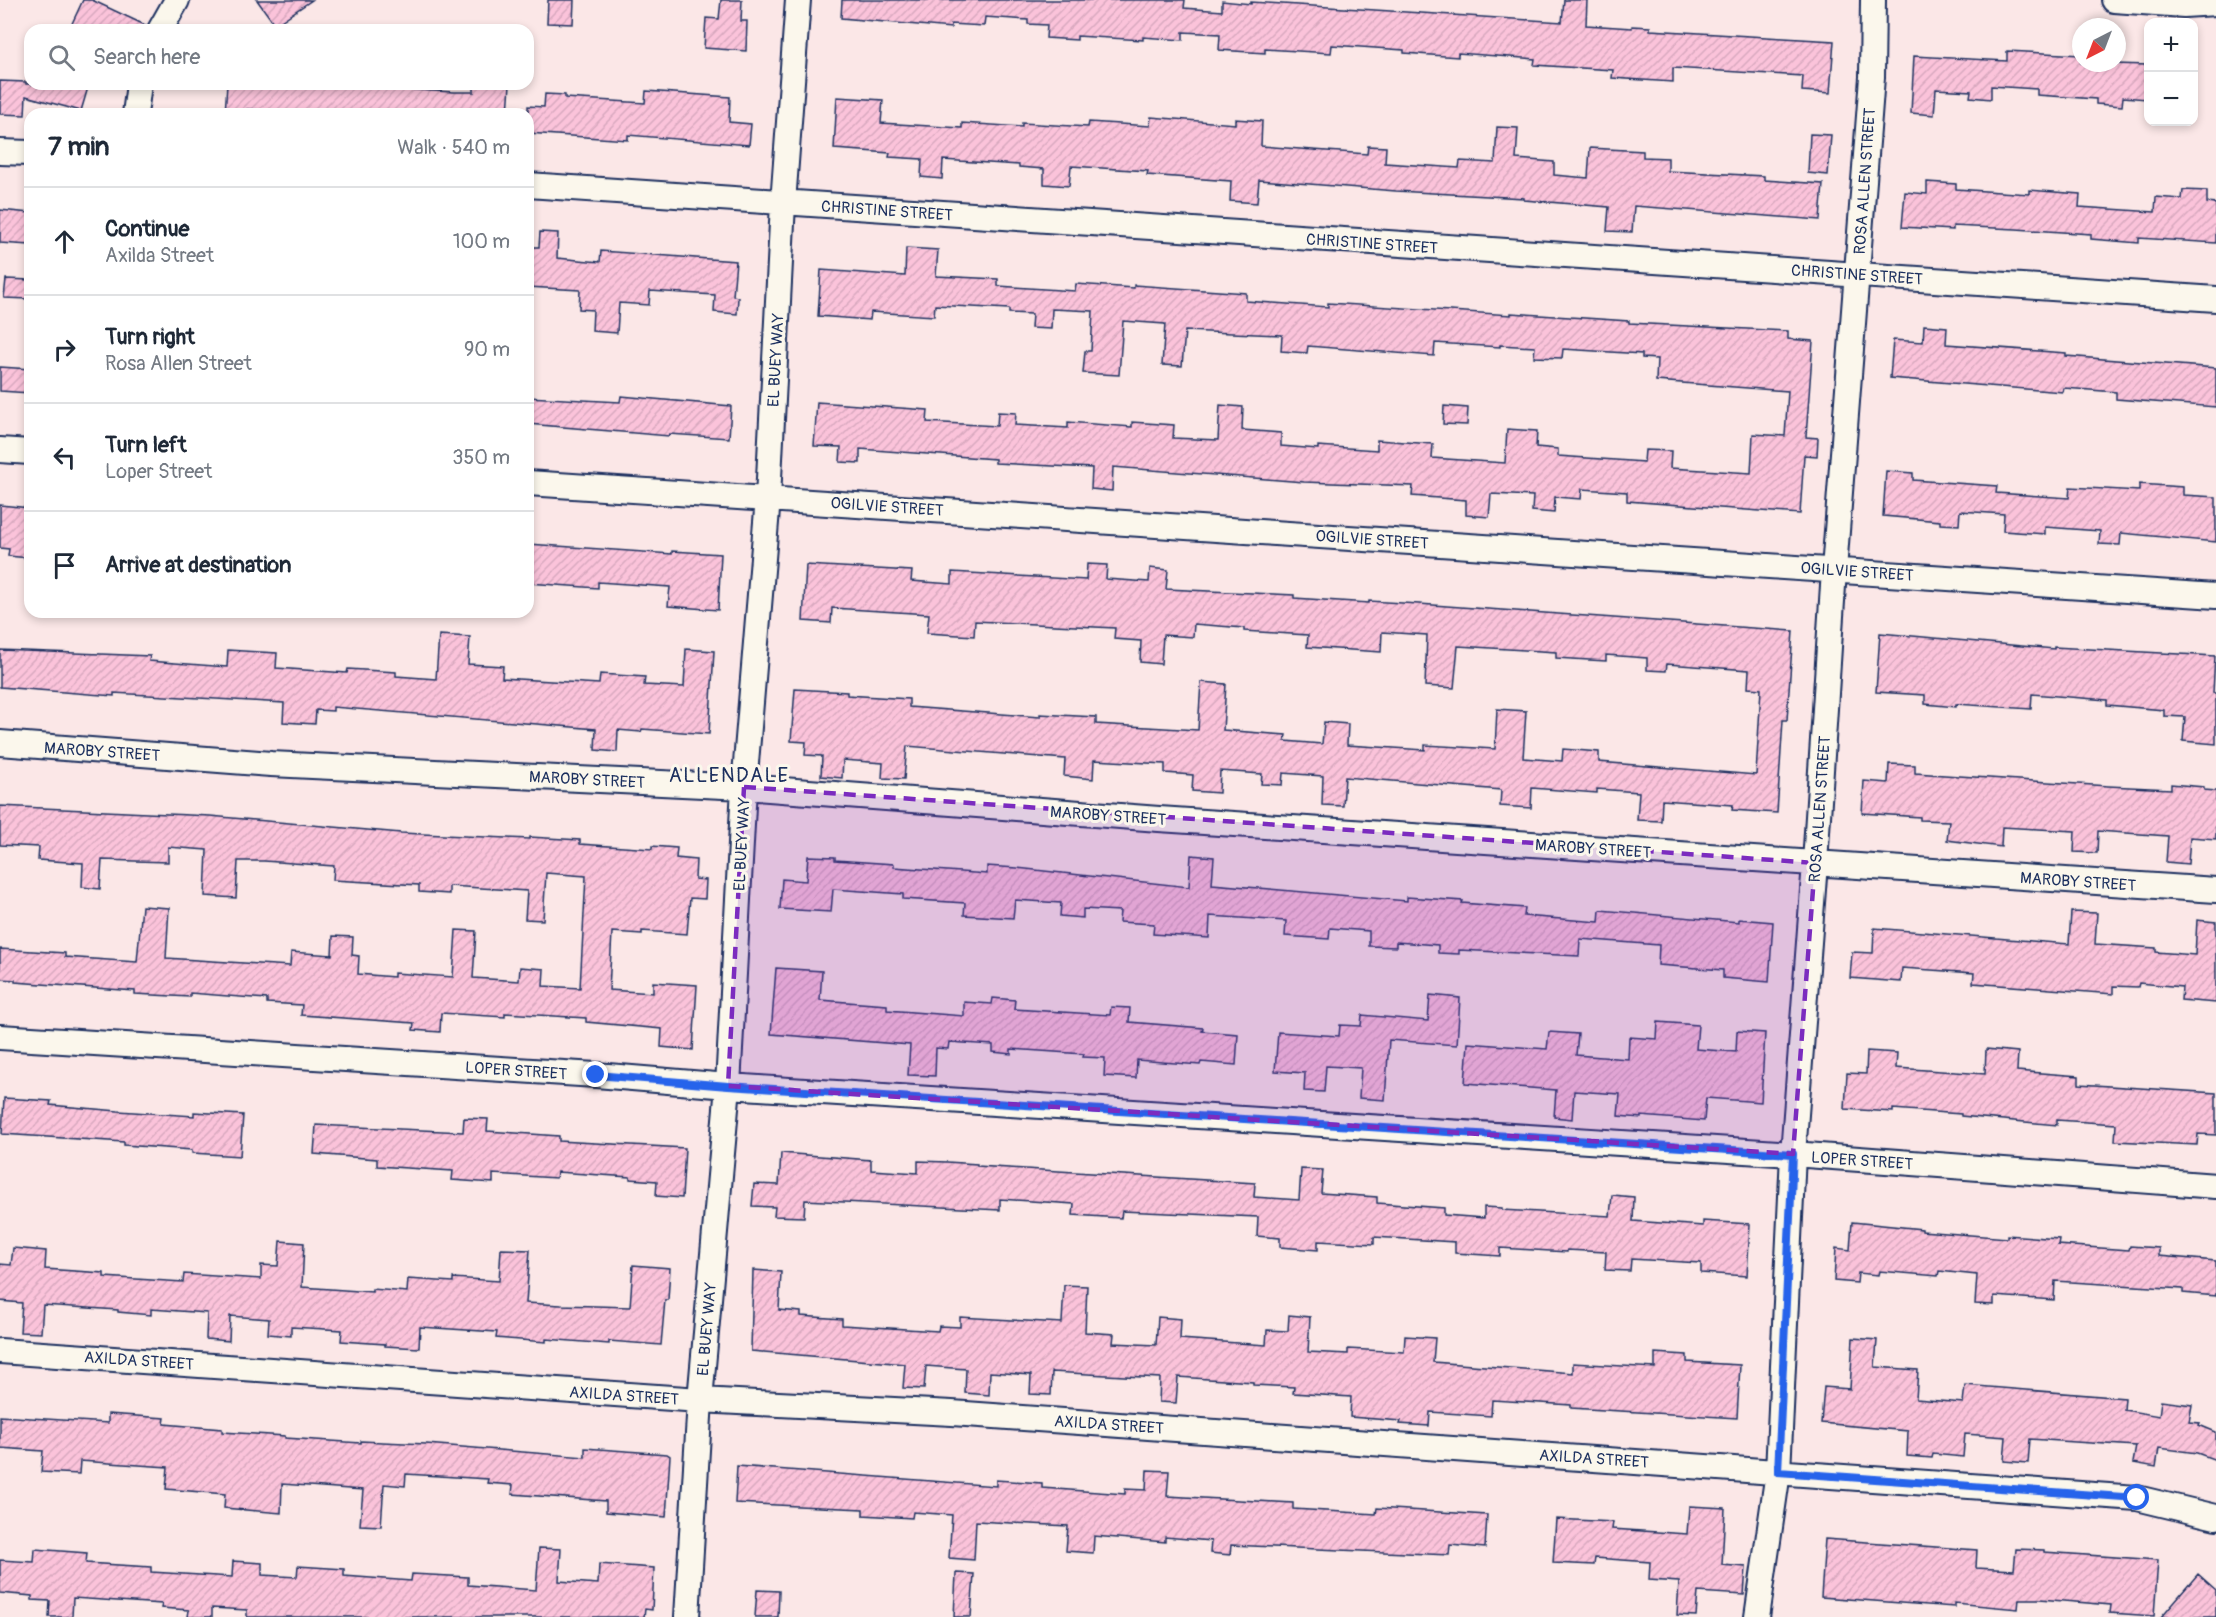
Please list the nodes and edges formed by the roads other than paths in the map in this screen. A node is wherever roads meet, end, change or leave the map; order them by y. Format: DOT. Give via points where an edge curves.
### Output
graph roads {
  1 [pos="177,0"];
  2 [pos="798,0"];
  3 [pos="1873,0"];
  4 [pos="2114,0"];
  5 [pos="2216,3"];
  6 [pos="163,24"];
  7 [pos="138,90"];
  8 [pos="136,108"];
  9 [pos="0,152"];
  10 [pos="24,153"];
  11 [pos="534,185"];
  12 [pos="783,203"];
  13 [pos="1857,274"];
  14 [pos="2216,299"];
  15 [pos="0,450"];
  16 [pos="24,452"];
  17 [pos="534,483"];
  18 [pos="768,498"];
  19 [pos="1834,570"];
  20 [pos="2216,596"];
  21 [pos="0,743"];
  22 [pos="744,787"];
  23 [pos="1815,863"];
  24 [pos="2216,890"];
  25 [pos="0,1037"];
  26 [pos="728,1086"];
  27 [pos="1793,1154"];
  28 [pos="2216,1186"];
  29 [pos="0,1351"];
  30 [pos="700,1400"];
  31 [pos="1778,1472"];
  32 [pos="2216,1516"];
  33 [pos="687,1617"];
  34 [pos="1757,1617"];
  1 -- 6 [label="street"];
  2 -- 12 [label="street, EL BUEY WAY"];
  3 -- 13 [label="street, ROSA ALLEN STREET" via="1872,77"];
  4 -- 5 [label="street" via="2184,6"];
  7 -- 8 [label="street"];
  9 -- 10 [label="street"];
  11 -- 12 [label="street, CHRISTINE STREET"];
  12 -- 13 [label="street, CHRISTINE STREET"];
  12 -- 18 [label="street, EL BUEY WAY"];
  13 -- 14 [label="street, CHRISTINE STREET"];
  13 -- 19 [label="street, ROSA ALLEN STREET"];
  15 -- 16 [label="street"];
  17 -- 18 [label="street, OGILVIE STREET"];
  18 -- 19 [label="street, OGILVIE STREET"];
  18 -- 22 [label="street, EL BUEY WAY"];
  19 -- 20 [label="street, OGILVIE STREET"];
  19 -- 23 [label="street, ROSA ALLEN STREET"];
  21 -- 22 [label="street, MAROBY STREET" via="271,764"];
  22 -- 23 [label="street, MAROBY STREET"];
  22 -- 26 [label="street, EL BUEY WAY"];
  23 -- 24 [label="street, MAROBY STREET"];
  23 -- 27 [label="street, ROSA ALLEN STREET"];
  25 -- 26 [label="street, LOPER STREET"];
  26 -- 27 [label="street, LOPER STREET"];
  26 -- 30 [label="street, EL BUEY WAY"];
  27 -- 28 [label="street, LOPER STREET"];
  27 -- 31 [label="street, ROSA ALLEN STREET"];
  29 -- 30 [label="street, AXILDA STREET"];
  30 -- 31 [label="street, AXILDA STREET" via="952,1413"];
  30 -- 33 [label="street, EL BUEY WAY"];
  31 -- 32 [label="street, AXILDA STREET" via="2137,1498"];
  31 -- 34 [label="street, ROSA ALLEN STREET"];
}
